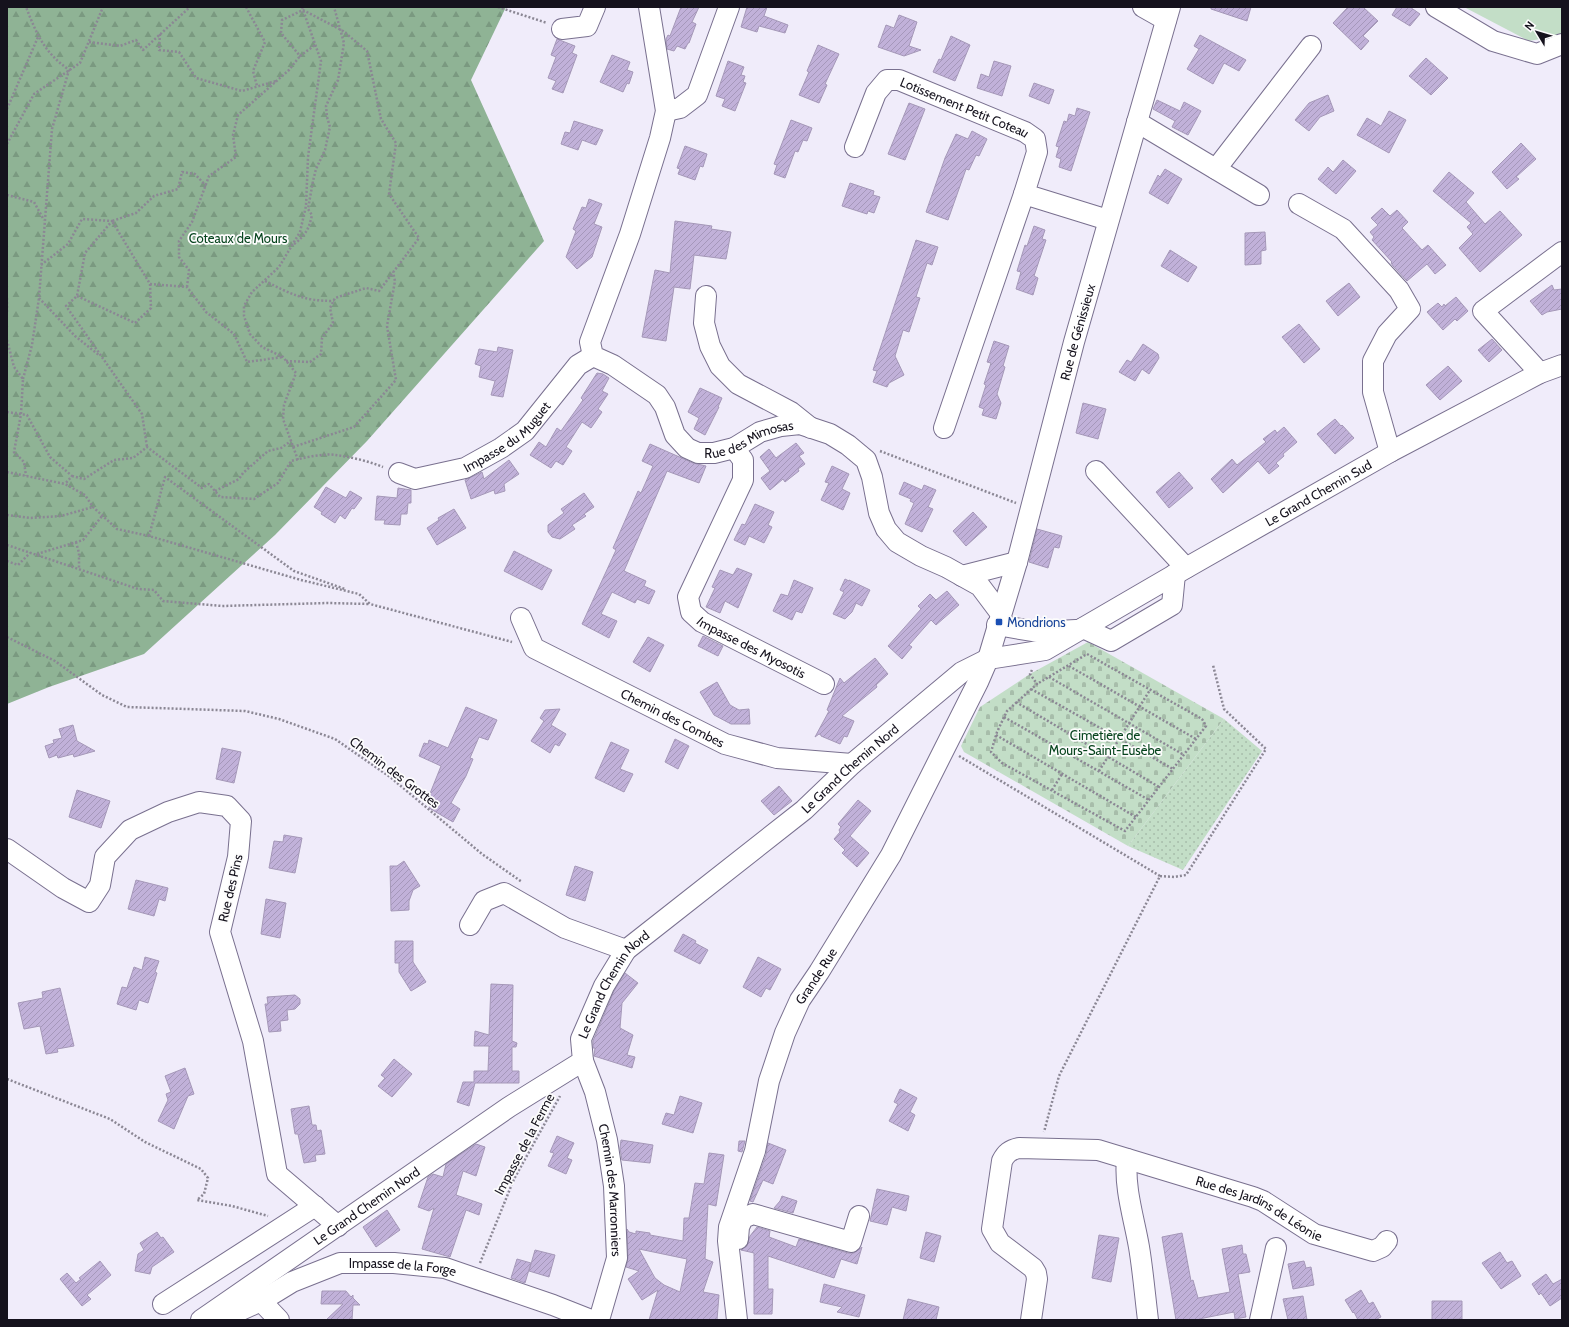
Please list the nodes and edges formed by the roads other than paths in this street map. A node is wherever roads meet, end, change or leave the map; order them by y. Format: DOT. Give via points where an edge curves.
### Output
graph roads {
  1 [pos="595,7"];
  2 [pos="649,7"];
  3 [pos="729,7"];
  4 [pos="1143,7"];
  5 [pos="1436,7"];
  6 [pos="1168,13"];
  7 [pos="562,29"];
  8 [pos="1562,44"];
  9 [pos="1311,46"];
  10 [pos="666,111"];
  11 [pos="1137,122"];
  12 [pos="855,147"];
  13 [pos="1216,169"];
  14 [pos="1024,194"];
  15 [pos="1259,195"];
  16 [pos="1299,204"];
  17 [pos="1108,220"];
  18 [pos="1562,252"];
  19 [pos="706,296"];
  20 [pos="593,356"];
  21 [pos="1562,365"];
  22 [pos="1540,373"];
  23 [pos="811,428"];
  24 [pos="944,428"];
  25 [pos="734,448"];
  26 [pos="1390,452"];
  27 [pos="1096,471"];
  28 [pos="399,473"];
  29 [pos="1017,562"];
  30 [pos="1180,571"];
  31 [pos="962,576"];
  32 [pos="521,618"];
  33 [pos="999,620"];
  34 [pos="1082,629"];
  35 [pos="988,659"];
  36 [pos="824,684"];
  37 [pos="852,764"];
  38 [pos="7,849"];
  39 [pos="470,925"];
  40 [pos="626,950"];
  41 [pos="584,1061"];
  42 [pos="1127,1158"];
  43 [pos="315,1206"];
  44 [pos="859,1216"];
  45 [pos="338,1226"];
  46 [pos="1387,1240"];
  47 [pos="1276,1248"];
  48 [pos="730,1256"];
  49 [pos="261,1301"];
  50 [pos="163,1304"];
  51 [pos="201,1320"];
  52 [pos="219,1320"];
  53 [pos="279,1320"];
  54 [pos="591,1320"];
  55 [pos="599,1320"];
  56 [pos="737,1320"];
  57 [pos="1031,1320"];
  58 [pos="1148,1320"];
  59 [pos="1260,1320"];
  1 -- 7 [label="street" via="587,26"];
  2 -- 10 [label="street"];
  3 -- 10 [label="street" via="697,95 680,108"];
  4 -- 6 [label="street"];
  5 -- 8 [label="street" via="1493,41 1537,54"];
  6 -- 11 [label="street, Rue de Génissieux"];
  9 -- 13 [label="street"];
  10 -- 20 [label="street" via="630,234 590,342"];
  11 -- 13 [label="street"];
  11 -- 17 [label="street, Rue de Génissieux"];
  12 -- 14 [label="street, Lotissement Petit Coteau" via="876,93 887,80 899,80 1025,132 1035,139 1037,152"];
  13 -- 15 [label="street"];
  14 -- 17 [label="street"];
  14 -- 24 [label="street, Lotissement Petit Coteau"];
  16 -- 26 [label="street" via="1343,229 1400,290 1410,309 1387,334 1373,362 1374,392"];
  17 -- 29 [label="street, Rue de Génissieux"];
  18 -- 22 [label="street" via="1483,311"];
  19 -- 23 [label="street" via="704,323 710,346 720,366 738,384 791,412"];
  20 -- 25 [label="street, Rue des Mimosas" via="612,365 657,395 665,407 675,435 686,448 698,453 714,453"];
  20 -- 28 [label="street, Impasse du Muguet" via="578,365 525,431 501,448 465,468 415,479"];
  21 -- 22 [label="street, Le Grand Chemin Sud"];
  22 -- 26 [label="street, Le Grand Chemin Sud"];
  23 -- 25 [label="street, Rue des Mimosas" via="800,424 781,426 760,432"];
  23 -- 31 [label="street, Rue des Mimosas" via="830,434 866,460 879,513 886,529 897,542"];
  25 -- 36 [label="street, Impasse des Myosotis" via="743,460 744,480 688,598 691,612 702,622"];
  26 -- 30 [label="street, Le Grand Chemin Sud"];
  27 -- 30 [label="street"];
  29 -- 31 [label="street"];
  29 -- 33 [label="street, Rue de Génissieux"];
  30 -- 34 [label="street, Le Grand Chemin Sud"];
  31 -- 33 [label="street, Rue des Mimosas" via="980,586"];
  32 -- 37 [label="street, Chemin des Combes" via="534,648 725,744 777,758"];
  33 -- 34 [label="street" via="1038,632"];
  33 -- 35 [label="street, Rue de Génissieux"];
  34 -- 35 [label="street, Le Grand Chemin Nord" via="1045,650"];
  35 -- 37 [label="street, Le Grand Chemin Nord" via="962,672"];
  35 -- 48 [label="street, Grande Rue" via="891,856 800,1000 785,1033 770,1081 755,1151 729,1227"];
  37 -- 40 [label="street, Le Grand Chemin Nord" via="804,810"];
  38 -- 43 [label="street, Rue des Pins" via="63,888 90,902 100,885 105,857 130,830 168,812 199,802 226,806 241,821 238,857 220,932 253,1041 277,1174"];
  39 -- 40 [label="street" via="484,901 504,893 565,928"];
  40 -- 41 [label="street, Le Grand Chemin Nord" via="604,986 581,1039"];
  41 -- 45 [label="street, Le Grand Chemin Nord" via="509,1107"];
  41 -- 55 [label="street, Chemin des Marronniers" via="608,1140 614,1186 617,1258"];
  42 -- 46 [label="street, Rue des Jardins de Léonie" via="1253,1196 1314,1234 1373,1251 1382,1247"];
  42 -- 57 [label="street, Rue des Jardins de Léonie" via="1098,1150 1019,1148 1012,1149 1006,1154 1002,1161 992,1229 1000,1243 1036,1273"];
  42 -- 58 [label="street" via="1126,1170"];
  43 -- 45 [label="street, Rue des Pins"];
  43 -- 50 [label="street"];
  44 -- 48 [label="street" via="851,1242 749,1214 743,1218 735,1254"];
  45 -- 51 [label="street, Le Grand Chemin Nord"];
  47 -- 59 [label="street"];
  48 -- 56 [label="street, Grande Rue"];
  49 -- 52 [label="street, Impasse de la Forge"];
  49 -- 53 [label="street"];
  49 -- 54 [label="street, Impasse de la Forge" via="292,1282 340,1263 394,1263 445,1268"];
}
